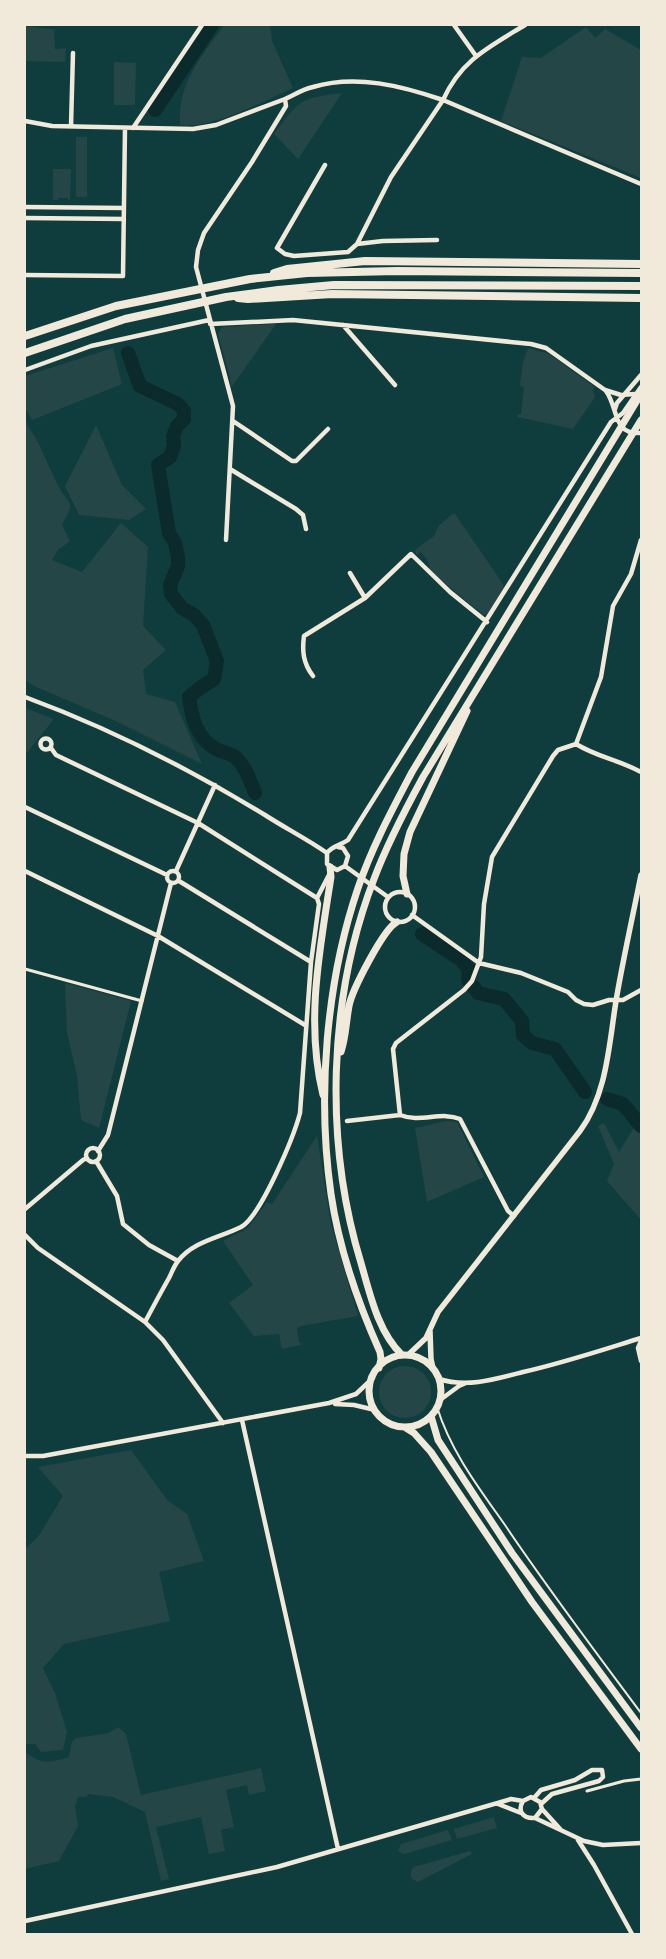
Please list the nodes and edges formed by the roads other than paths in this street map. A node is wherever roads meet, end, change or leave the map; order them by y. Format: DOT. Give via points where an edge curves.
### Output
graph roads {
  1 [pos="202,25"];
  2 [pos="454,25"];
  3 [pos="525,25"];
  4 [pos="73,53"];
  5 [pos="476,56"];
  6 [pos="284,99"];
  7 [pos="443,100"];
  8 [pos="25,121"];
  9 [pos="71,126"];
  10 [pos="125,128"];
  11 [pos="133,128"];
  12 [pos="325,166"];
  13 [pos="641,184"];
  14 [pos="25,207"];
  15 [pos="124,208"];
  16 [pos="25,218"];
  17 [pos="124,219"];
  18 [pos="437,240"];
  19 [pos="357,244"];
  20 [pos="641,264"];
  21 [pos="25,274"];
  22 [pos="641,274"];
  23 [pos="250,278"];
  24 [pos="641,286"];
  25 [pos="226,297"];
  26 [pos="641,298"];
  27 [pos="209,320"];
  28 [pos="343,325"];
  29 [pos="25,336"];
  30 [pos="25,353"];
  31 [pos="25,370"];
  32 [pos="641,376"];
  33 [pos="395,385"];
  34 [pos="605,390"];
  35 [pos="639,391"];
  36 [pos="624,395"];
  37 [pos="615,411"];
  38 [pos="616,417"];
  39 [pos="641,420"];
  40 [pos="232,421"];
  41 [pos="621,427"];
  42 [pos="328,429"];
  43 [pos="641,433"];
  44 [pos="632,434"];
  45 [pos="230,470"];
  46 [pos="306,529"];
  47 [pos="226,540"];
  48 [pos="641,540"];
  49 [pos="350,573"];
  50 [pos="366,598"];
  51 [pos="486,622"];
  52 [pos="313,676"];
  53 [pos="478,686"];
  54 [pos="25,697"];
  55 [pos="576,744"];
  56 [pos="51,748"];
  57 [pos="641,772"];
  58 [pos="215,785"];
  59 [pos="25,807"];
  60 [pos="198,823"];
  61 [pos="338,847"];
  62 [pos="326,853"];
  63 [pos="345,866"];
  64 [pos="330,869"];
  65 [pos="25,871"];
  66 [pos="176,871"];
  67 [pos="167,875"];
  68 [pos="641,875"];
  69 [pos="178,881"];
  70 [pos="171,883"];
  71 [pos="407,894"];
  72 [pos="388,897"];
  73 [pos="317,898"];
  74 [pos="412,915"];
  75 [pos="397,922"];
  76 [pos="158,936"];
  77 [pos="311,962"];
  78 [pos="479,963"];
  79 [pos="25,969"];
  80 [pos="641,990"];
  81 [pos="142,1001"];
  82 [pos="616,1001"];
  83 [pos="305,1025"];
  84 [pos="337,1067"];
  85 [pos="325,1102"];
  86 [pos="400,1115"];
  87 [pos="347,1121"];
  88 [pos="98,1151"];
  89 [pos="87,1158"];
  90 [pos="96,1161"];
  91 [pos="25,1209"];
  92 [pos="514,1216"];
  93 [pos="25,1235"];
  94 [pos="178,1261"];
  95 [pos="145,1322"];
  96 [pos="430,1332"];
  97 [pos="641,1339"];
  98 [pos="405,1355"];
  99 [pos="641,1361"];
  100 [pos="379,1368"];
  101 [pos="433,1368"];
  102 [pos="373,1378"];
  103 [pos="439,1379"];
  104 [pos="469,1382"];
  105 [pos="440,1400"];
  106 [pos="329,1403"];
  107 [pos="437,1408"];
  108 [pos="375,1410"];
  109 [pos="431,1416"];
  110 [pos="242,1420"];
  111 [pos="223,1423"];
  112 [pos="406,1428"];
  113 [pos="25,1456"];
  114 [pos="641,1713"];
  115 [pos="641,1728"];
  116 [pos="641,1749"];
  117 [pos="641,1779"];
  118 [pos="587,1791"];
  119 [pos="534,1798"];
  120 [pos="523,1801"];
  121 [pos="498,1804"];
  122 [pos="542,1807"];
  123 [pos="521,1813"];
  124 [pos="535,1818"];
  125 [pos="561,1830"];
  126 [pos="577,1838"];
  127 [pos="641,1843"];
  128 [pos="338,1849"];
  129 [pos="25,1921"];
  130 [pos="632,1934"];
  1 -- 11 [label="street"];
  2 -- 5 [label="street"];
  3 -- 5 [label="street"];
  4 -- 9 [label="street"];
  5 -- 7 [label="street" via="448,88"];
  6 -- 7 [label="street" via="312,87 341,82 396,86"];
  6 -- 11 [label="street" via="201,128"];
  6 -- 27 [label="street" via="286,106 204,233 198,250 196,267"];
  7 -- 13 [label="street"];
  7 -- 19 [label="street" via="391,177"];
  8 -- 9 [label="street"];
  9 -- 10 [label="street"];
  10 -- 11 [label="street"];
  10 -- 15 [label="street"];
  12 -- 19 [label="street" via="277,248 294,256 348,252"];
  14 -- 15 [label="street"];
  15 -- 17 [label="street"];
  16 -- 17 [label="street"];
  17 -- 21 [label="street" via="123,276"];
  18 -- 19 [label="street"];
  20 -- 23 [label="highway" via="365,261 287,269"];
  22 -- 23 [label="highway" via="397,271"];
  23 -- 29 [label="highway" via="116,306"];
  24 -- 25 [label="highway" via="334,286"];
  25 -- 26 [label="highway" via="248,300 332,294"];
  25 -- 30 [label="highway" via="125,319"];
  27 -- 28 [label="street" via="293,320"];
  27 -- 31 [label="street" via="91,346"];
  27 -- 40 [label="street" via="233,406"];
  28 -- 33 [label="street"];
  28 -- 34 [label="street" via="531,344 546,348"];
  32 -- 35 [label="street"];
  32 -- 36 [label="street"];
  34 -- 36 [label="street"];
  34 -- 37 [label="street"];
  35 -- 36 [label="street"];
  35 -- 38 [label="street" via="623,413"];
  35 -- 41 [label="highway"];
  36 -- 37 [label="street" via="616,403"];
  37 -- 38 [label="street"];
  38 -- 41 [label="street"];
  38 -- 51 [label="street"];
  39 -- 44 [label="highway"];
  40 -- 42 [label="street" via="292,461 296,461"];
  40 -- 45 [label="street"];
  41 -- 44 [label="street"];
  41 -- 85 [label="highway" via="412,772 383,828 363,874 344,936 329,1019"];
  43 -- 44 [label="street"];
  44 -- 53 [label="highway"];
  45 -- 46 [label="street" via="296,509 303,515"];
  45 -- 47 [label="street"];
  48 -- 55 [label="street" via="631,574 613,606 601,677"];
  49 -- 50 [label="street"];
  50 -- 51 [label="street" via="411,554"];
  50 -- 52 [label="street" via="304,636 302,649 306,667"];
  51 -- 61 [label="street" via="348,840"];
  53 -- 71 [label="highway" via="410,832 404,854 403,876"];
  53 -- 84 [label="highway" via="423,777 394,832 368,894 347,977"];
  54 -- 58 [label="street" via="97,725"];
  55 -- 57 [label="street"];
  55 -- 78 [label="street" via="558,750 492,857"];
  56 -- 60 [label="street" via="56,755"];
  58 -- 60 [label="street"];
  58 -- 62 [label="street"];
  59 -- 67 [label="street"];
  60 -- 66 [label="street"];
  60 -- 73 [label="street"];
  61 -- 62 [label="street"];
  61 -- 63 [label="street" via="348,856"];
  62 -- 64 [label="street"];
  63 -- 64 [label="street"];
  63 -- 72 [label="street"];
  64 -- 73 [label="street"];
  64 -- 85 [label="highway" via="315,1002 314,1040"];
  65 -- 76 [label="street"];
  66 -- 67 [label="street"];
  66 -- 69 [label="street"];
  67 -- 70 [label="street"];
  68 -- 82 [label="street"];
  69 -- 70 [label="street"];
  69 -- 77 [label="street"];
  70 -- 76 [label="street"];
  71 -- 72 [label="street" via="400,892"];
  71 -- 74 [label="street" via="414,903"];
  72 -- 75 [label="street" via="387,915"];
  73 -- 77 [label="street"];
  74 -- 75 [label="street" via="403,922"];
  74 -- 78 [label="street"];
  75 -- 84 [label="highway" via="387,929 355,988"];
  76 -- 81 [label="street"];
  76 -- 83 [label="street"];
  77 -- 83 [label="street"];
  78 -- 82 [label="street" via="521,974 568,992 584,1004"];
  78 -- 86 [label="street" via="472,981 464,990 396,1043 393,1058"];
  79 -- 81 [label="street"];
  80 -- 82 [label="street"];
  81 -- 88 [label="street" via="108,1135"];
  82 -- 92 [label="street" via="603,1079 592,1113"];
  83 -- 94 [label="street" via="297,1126 256,1210 242,1226 196,1245"];
  84 -- 98 [label="highway" via="335,1094 339,1147 344,1194 354,1240 386,1336"];
  85 -- 100 [label="highway" via="331,1195 357,1293 380,1352"];
  86 -- 87 [label="street"];
  86 -- 92 [label="street" via="407,1118 452,1116 460,1119 508,1211"];
  88 -- 89 [label="street" via="90,1149"];
  88 -- 90 [label="street" via="100,1156"];
  89 -- 90 [label="street"];
  89 -- 91 [label="street"];
  90 -- 94 [label="street" via="117,1196 123,1224 149,1245"];
  92 -- 96 [label="street" via="438,1312"];
  93 -- 95 [label="street" via="38,1248"];
  94 -- 95 [label="street"];
  95 -- 111 [label="street" via="163,1340"];
  96 -- 98 [label="street" via="417,1349"];
  96 -- 101 [label="street"];
  97 -- 99 [label="street" via="638,1348"];
  97 -- 104 [label="street" via="561,1363"];
  98 -- 100 [label="highway" via="391,1359"];
  98 -- 101 [label="highway"];
  100 -- 102 [label="highway"];
  101 -- 103 [label="highway"];
  102 -- 106 [label="street" via="356,1394"];
  102 -- 108 [label="highway" via="370,1394"];
  103 -- 104 [label="street"];
  103 -- 105 [label="highway"];
  104 -- 105 [label="street"];
  105 -- 107 [label="highway"];
  106 -- 108 [label="street"];
  106 -- 110 [label="street"];
  107 -- 109 [label="highway"];
  107 -- 114 [label="lane" via="444,1430 461,1461 544,1583"];
  108 -- 112 [label="highway" via="390,1424"];
  109 -- 112 [label="highway"];
  109 -- 115 [label="highway" via="438,1440 512,1553"];
  110 -- 111 [label="street"];
  110 -- 128 [label="street"];
  111 -- 113 [label="street" via="43,1456"];
  112 -- 116 [label="highway" via="431,1452 532,1602"];
  117 -- 118 [label="street"];
  119 -- 120 [label="street"];
  119 -- 122 [label="street"];
  119 -- 122 [label="street" via="541,1790 571,1781 588,1771 599,1769 603,1773 599,1781 552,1794"];
  120 -- 121 [label="street" via="511,1799"];
  120 -- 123 [label="street"];
  121 -- 123 [label="street"];
  121 -- 128 [label="street"];
  122 -- 124 [label="street"];
  122 -- 125 [label="street"];
  123 -- 124 [label="street" via="526,1818"];
  124 -- 125 [label="street"];
  125 -- 126 [label="street"];
  126 -- 127 [label="street" via="604,1845"];
  126 -- 130 [label="street"];
  128 -- 129 [label="street" via="265,1870"];
}
